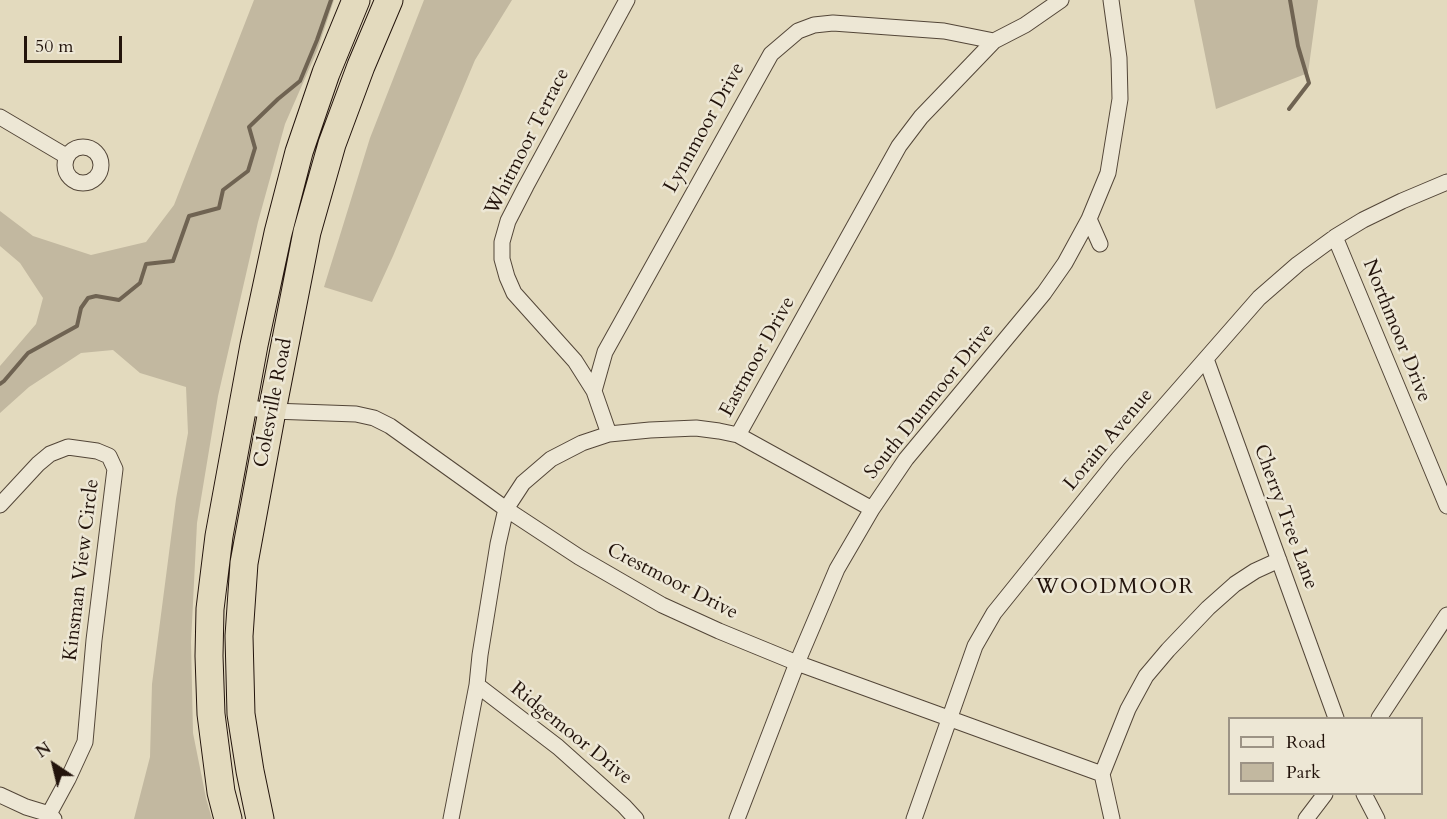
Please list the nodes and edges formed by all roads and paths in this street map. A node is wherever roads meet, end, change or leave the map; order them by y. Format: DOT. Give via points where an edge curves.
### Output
graph roads {
  1 [pos="356,0"];
  2 [pos="389,0"];
  3 [pos="627,0"];
  4 [pos="1061,0"];
  5 [pos="1110,0"];
  6 [pos="994,41"];
  7 [pos="0,117"];
  8 [pos="66,156"];
  9 [pos="1447,182"];
  10 [pos="1089,219"];
  11 [pos="1335,237"];
  12 [pos="1100,244"];
  13 [pos="1206,359"];
  14 [pos="594,391"];
  15 [pos="243,407"];
  16 [pos="272,411"];
  17 [pos="609,434"];
  18 [pos="738,435"];
  19 [pos="0,505"];
  20 [pos="1447,506"];
  21 [pos="506,509"];
  22 [pos="872,509"];
  23 [pos="1279,560"];
  24 [pos="1447,615"];
  25 [pos="797,663"];
  26 [pos="477,685"];
  27 [pos="1325,690"];
  28 [pos="1323,717"];
  29 [pos="1336,717"];
  30 [pos="1380,717"];
  31 [pos="950,718"];
  32 [pos="1102,774"];
  33 [pos="0,795"];
  34 [pos="1310,795"];
  35 [pos="1323,795"];
  36 [pos="1365,795"];
  37 [pos="51,816"];
  38 [pos="228,819"];
  39 [pos="260,819"];
  40 [pos="451,819"];
  41 [pos="636,819"];
  42 [pos="737,819"];
  43 [pos="914,819"];
  44 [pos="1112,819"];
  45 [pos="1304,819"];
  46 [pos="1377,819"];
  1 -- 15 [label="highway, Colesville Road" via="299,152 278,232"];
  2 -- 16 [label="highway, Colesville Road" via="333,144 310,221"];
  3 -- 14 [label="street, Whitmoor Terrace" via="526,186 502,242 502,259 514,293 575,362"];
  4 -- 6 [label="street, Eastmoor Drive"];
  5 -- 10 [label="street" via="1119,58 1120,99 1108,173"];
  6 -- 14 [label="street, Lynnmoor Drive" via="944,31 833,22 798,31 771,54 605,352"];
  6 -- 18 [label="street, Eastmoor Drive" via="921,117 899,146"];
  7 -- 8 [label="street"];
  9 -- 11 [label="street, Lorain Avenue"];
  10 -- 12 [label="street"];
  10 -- 22 [label="street, South Dunmoor Drive" via="1044,294 906,459"];
  11 -- 13 [label="street, Lorain Avenue" via="1259,298"];
  11 -- 20 [label="street, Northmoor Drive"];
  13 -- 23 [label="street, Cherry Tree Lane"];
  13 -- 31 [label="street, Lorain Avenue" via="1118,459 994,613 975,646"];
  14 -- 17 [label="street"];
  15 -- 16 [label="street, Crestmoor Drive"];
  15 -- 38 [label="highway, Colesville Road" via="210,609 211,714"];
  16 -- 21 [label="street, Crestmoor Drive" via="374,418"];
  16 -- 39 [label="highway, Colesville Road" via="244,563 239,636 242,714"];
  17 -- 18 [label="street, Eastmoor Drive" via="696,428"];
  17 -- 21 [label="street, Eastmoor Drive" via="551,459 523,483"];
  18 -- 22 [label="street"];
  19 -- 37 [label="street, Kinsman View Circle" via="38,464 68,447 109,456 115,470 85,742"];
  21 -- 25 [label="street, Crestmoor Drive" via="579,558 662,605"];
  21 -- 26 [label="street, Eastmoor Drive"];
  22 -- 25 [label="street, South Dunmoor Drive" via="837,569"];
  23 -- 27 [label="street, Cherry Tree Lane"];
  23 -- 32 [label="street" via="1234,584 1146,676"];
  24 -- 30 [label="street"];
  25 -- 31 [label="street, Crestmoor Drive"];
  25 -- 42 [label="street, South Dunmoor Drive"];
  26 -- 40 [label="street, Eastmoor Drive"];
  26 -- 41 [label="street, Ridgemoor Drive" via="558,747"];
  27 -- 28 [label="street, Cherry Tree Lane"];
  27 -- 29 [label="street, Cherry Tree Lane"];
  31 -- 32 [label="street, Crestmoor Drive"];
  31 -- 43 [label="street, Lorain Avenue"];
  32 -- 44 [label="street"];
  33 -- 37 [label="street"];
  34 -- 45 [label="street"];
  35 -- 45 [label="street"];
  36 -- 46 [label="street"];
}
